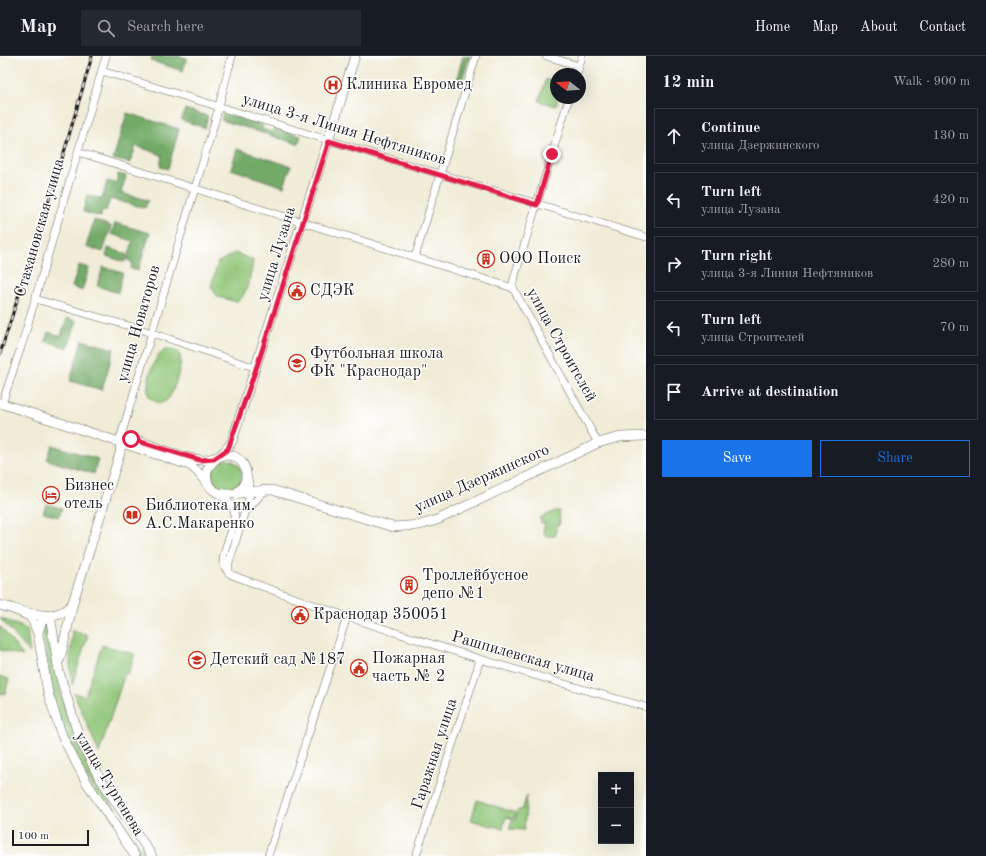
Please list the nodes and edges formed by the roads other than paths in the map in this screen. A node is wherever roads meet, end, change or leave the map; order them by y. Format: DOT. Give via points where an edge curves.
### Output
graph roads {
  1 [pos="106,56"];
  2 [pos="232,56"];
  3 [pos="355,56"];
  4 [pos="476,56"];
  5 [pos="546,56"];
  6 [pos="582,56"];
  7 [pos="579,66"];
  8 [pos="102,71"];
  9 [pos="567,104"];
  10 [pos="219,107"];
  11 [pos="329,141"];
  12 [pos="78,152"];
  13 [pos="440,174"];
  14 [pos="194,190"];
  15 [pos="537,205"];
  16 [pos="302,222"];
  17 [pos="646,238"];
  18 [pos="415,257"];
  19 [pos="513,288"];
  20 [pos="35,299"];
  21 [pos="151,333"];
  22 [pos="256,368"];
  23 [pos="1,402"];
  24 [pos="646,436"];
  25 [pos="122,439"];
  26 [pos="598,443"];
  27 [pos="218,457"];
  28 [pos="246,475"];
  29 [pos="209,485"];
  30 [pos="266,490"];
  31 [pos="251,491"];
  32 [pos="217,493"];
  33 [pos="236,493"];
  34 [pos="244,516"];
  35 [pos="229,573"];
  36 [pos="74,600"];
  37 [pos="5,606"];
  38 [pos="347,617"];
  39 [pos="38,634"];
  40 [pos="480,660"];
  41 [pos="59,672"];
  42 [pos="646,707"];
  43 [pos="135,856"];
  44 [pos="152,856"];
  45 [pos="268,856"];
  46 [pos="416,856"];
  1 -- 8 [label="street, Стахановская улица"];
  2 -- 10 [label="street, улица Новаторов"];
  3 -- 11 [label="main road, улица Лузана"];
  4 -- 13 [label="street"];
  5 -- 7 [label="street"];
  6 -- 7 [label="street"];
  8 -- 10 [label="street, улица 3-я Линия Нефтяников"];
  8 -- 12 [label="street, Стахановская улица"];
  9 -- 15 [label="street, улица Строителей"];
  10 -- 11 [label="street, улица 3-я Линия Нефтяников"];
  10 -- 14 [label="street, улица Новаторов"];
  11 -- 13 [label="street, улица 3-я Линия Нефтяников"];
  11 -- 16 [label="main road, улица Лузана"];
  12 -- 14 [label="street"];
  12 -- 20 [label="street, Стахановская улица"];
  13 -- 15 [label="street, улица 3-я Линия Нефтяников"];
  13 -- 18 [label="street"];
  14 -- 16 [label="street"];
  14 -- 21 [label="street, улица Новаторов"];
  15 -- 17 [label="street, улица 3-я Линия Нефтяников"];
  15 -- 19 [label="street, улица Строителей"];
  16 -- 18 [label="street"];
  16 -- 22 [label="main road, улица Лузана"];
  18 -- 19 [label="street"];
  19 -- 26 [label="street, улица Строителей"];
  20 -- 21 [label="street"];
  20 -- 23 [label="street, Стахановская улица"];
  21 -- 22 [label="street"];
  21 -- 25 [label="street, улица Новаторов"];
  22 -- 27 [label="main road, улица Лузана" via="232,441 228,449"];
  23 -- 25 [label="main road"];
  24 -- 26 [label="main road, улица Дзержинского" via="620,437"];
  25 -- 27 [label="main road" via="196,459 208,460"];
  25 -- 29 [label="main road" via="189,465 197,470"];
  25 -- 36 [label="main road, улица Новаторов"];
  26 -- 30 [label="main road, улица Дзержинского" via="437,520 412,526 384,525"];
  27 -- 28 [label="main road" via="236,457 243,464"];
  27 -- 29 [label="main road" via="207,471"];
  28 -- 31 [label="street"];
  28 -- 33 [label="main road" via="244,485"];
  29 -- 32 [label="main road"];
  30 -- 31 [label="main road, улица Дзержинского"];
  30 -- 34 [label="street" via="256,498"];
  31 -- 33 [label="main road, улица Дзержинского"];
  31 -- 34 [label="street"];
  32 -- 33 [label="main road, улица Дзержинского"];
  32 -- 35 [label="street" via="231,505 234,513 223,562"];
  34 -- 35 [label="street" via="229,563"];
  35 -- 38 [label="street, Рашпилевская улица"];
  36 -- 37 [label="main road" via="60,614 49,616"];
  36 -- 41 [label="main road, улица Тургенева" via="62,647"];
  37 -- 39 [label="main road, улица Тургенева" via="31,618"];
  38 -- 40 [label="street, Рашпилевская улица"];
  38 -- 45 [label="street"];
  39 -- 41 [label="main road, улица Тургенева" via="42,621 51,622"];
  39 -- 43 [label="main road, улица Тургенева" via="48,693 62,736 86,783"];
  40 -- 42 [label="street, Рашпилевская улица"];
  40 -- 46 [label="street, Гаражная улица"];
  41 -- 44 [label="main road, улица Тургенева" via="74,724 90,759"];
}
